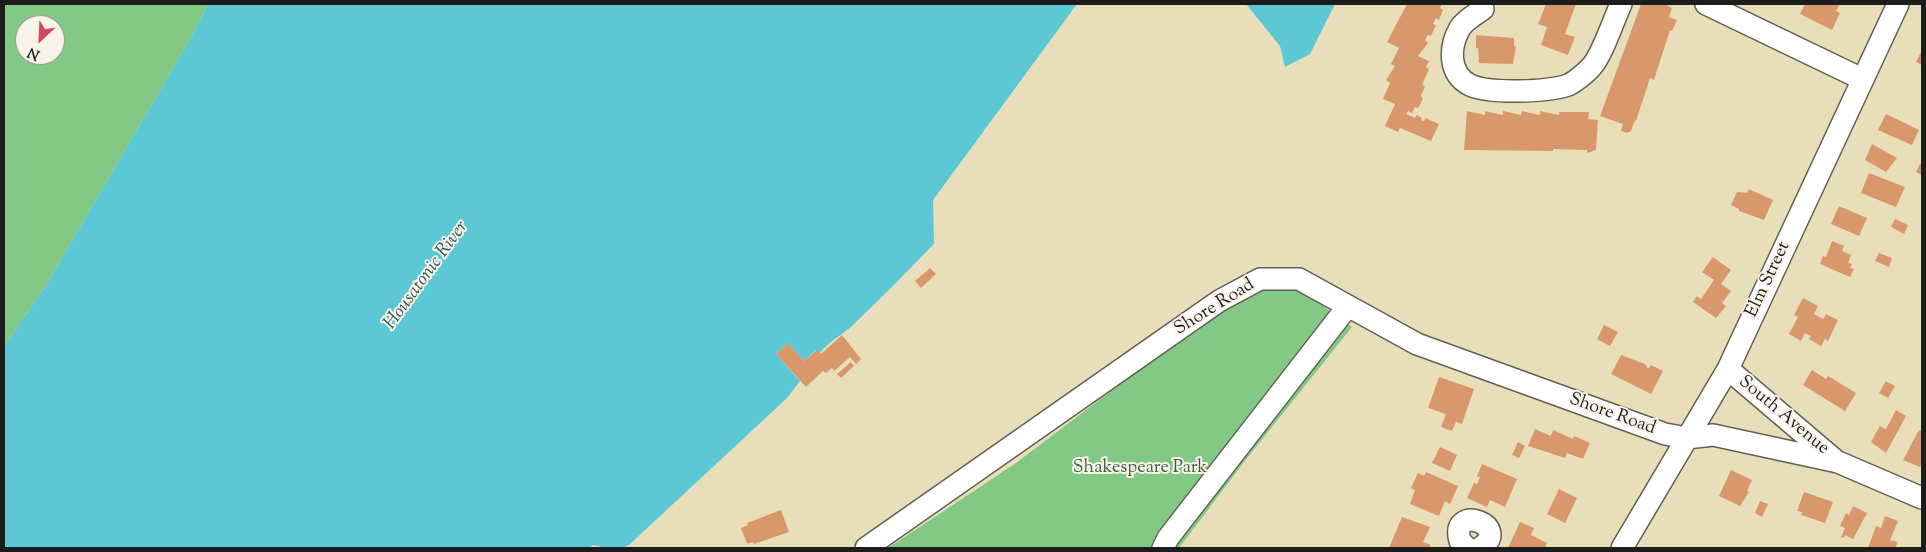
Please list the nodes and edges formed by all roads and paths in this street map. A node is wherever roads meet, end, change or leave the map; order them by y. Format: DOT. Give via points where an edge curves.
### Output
graph roads {
  1 [pos="1622,4"];
  2 [pos="1706,4"];
  3 [pos="1898,4"];
  4 [pos="1483,9"];
  5 [pos="1862,79"];
  6 [pos="1348,306"];
  7 [pos="1728,369"];
  8 [pos="1687,438"];
  9 [pos="1838,462"];
  10 [pos="1922,498"];
  11 [pos="866,548"];
  12 [pos="1163,548"];
  13 [pos="1467,548"];
  14 [pos="1480,548"];
  15 [pos="1622,548"];
  1 -- 4 [label="street" via="1593,66 1569,85 1529,91 1498,91 1470,84 1456,73 1452,61 1460,26"];
  2 -- 5 [label="street"];
  3 -- 5 [label="street, Elm Street"];
  5 -- 7 [label="street, Elm Street"];
  6 -- 8 [label="street, Shore Road" via="1417,344 1665,434"];
  6 -- 11 [label="street, Shore Road" via="1299,279 1260,279 1220,301"];
  6 -- 12 [label="street"];
  7 -- 8 [label="street, Elm Street"];
  7 -- 9 [label="street, South Avenue"];
  8 -- 9 [label="street, South Avenue" via="1713,435"];
  8 -- 15 [label="street, Elm Street"];
  9 -- 10 [label="street, South Avenue"];
  13 -- 14 [label="street" via="1460,541 1459,529 1464,523 1475,520 1486,525 1489,532 1488,540"];
}
